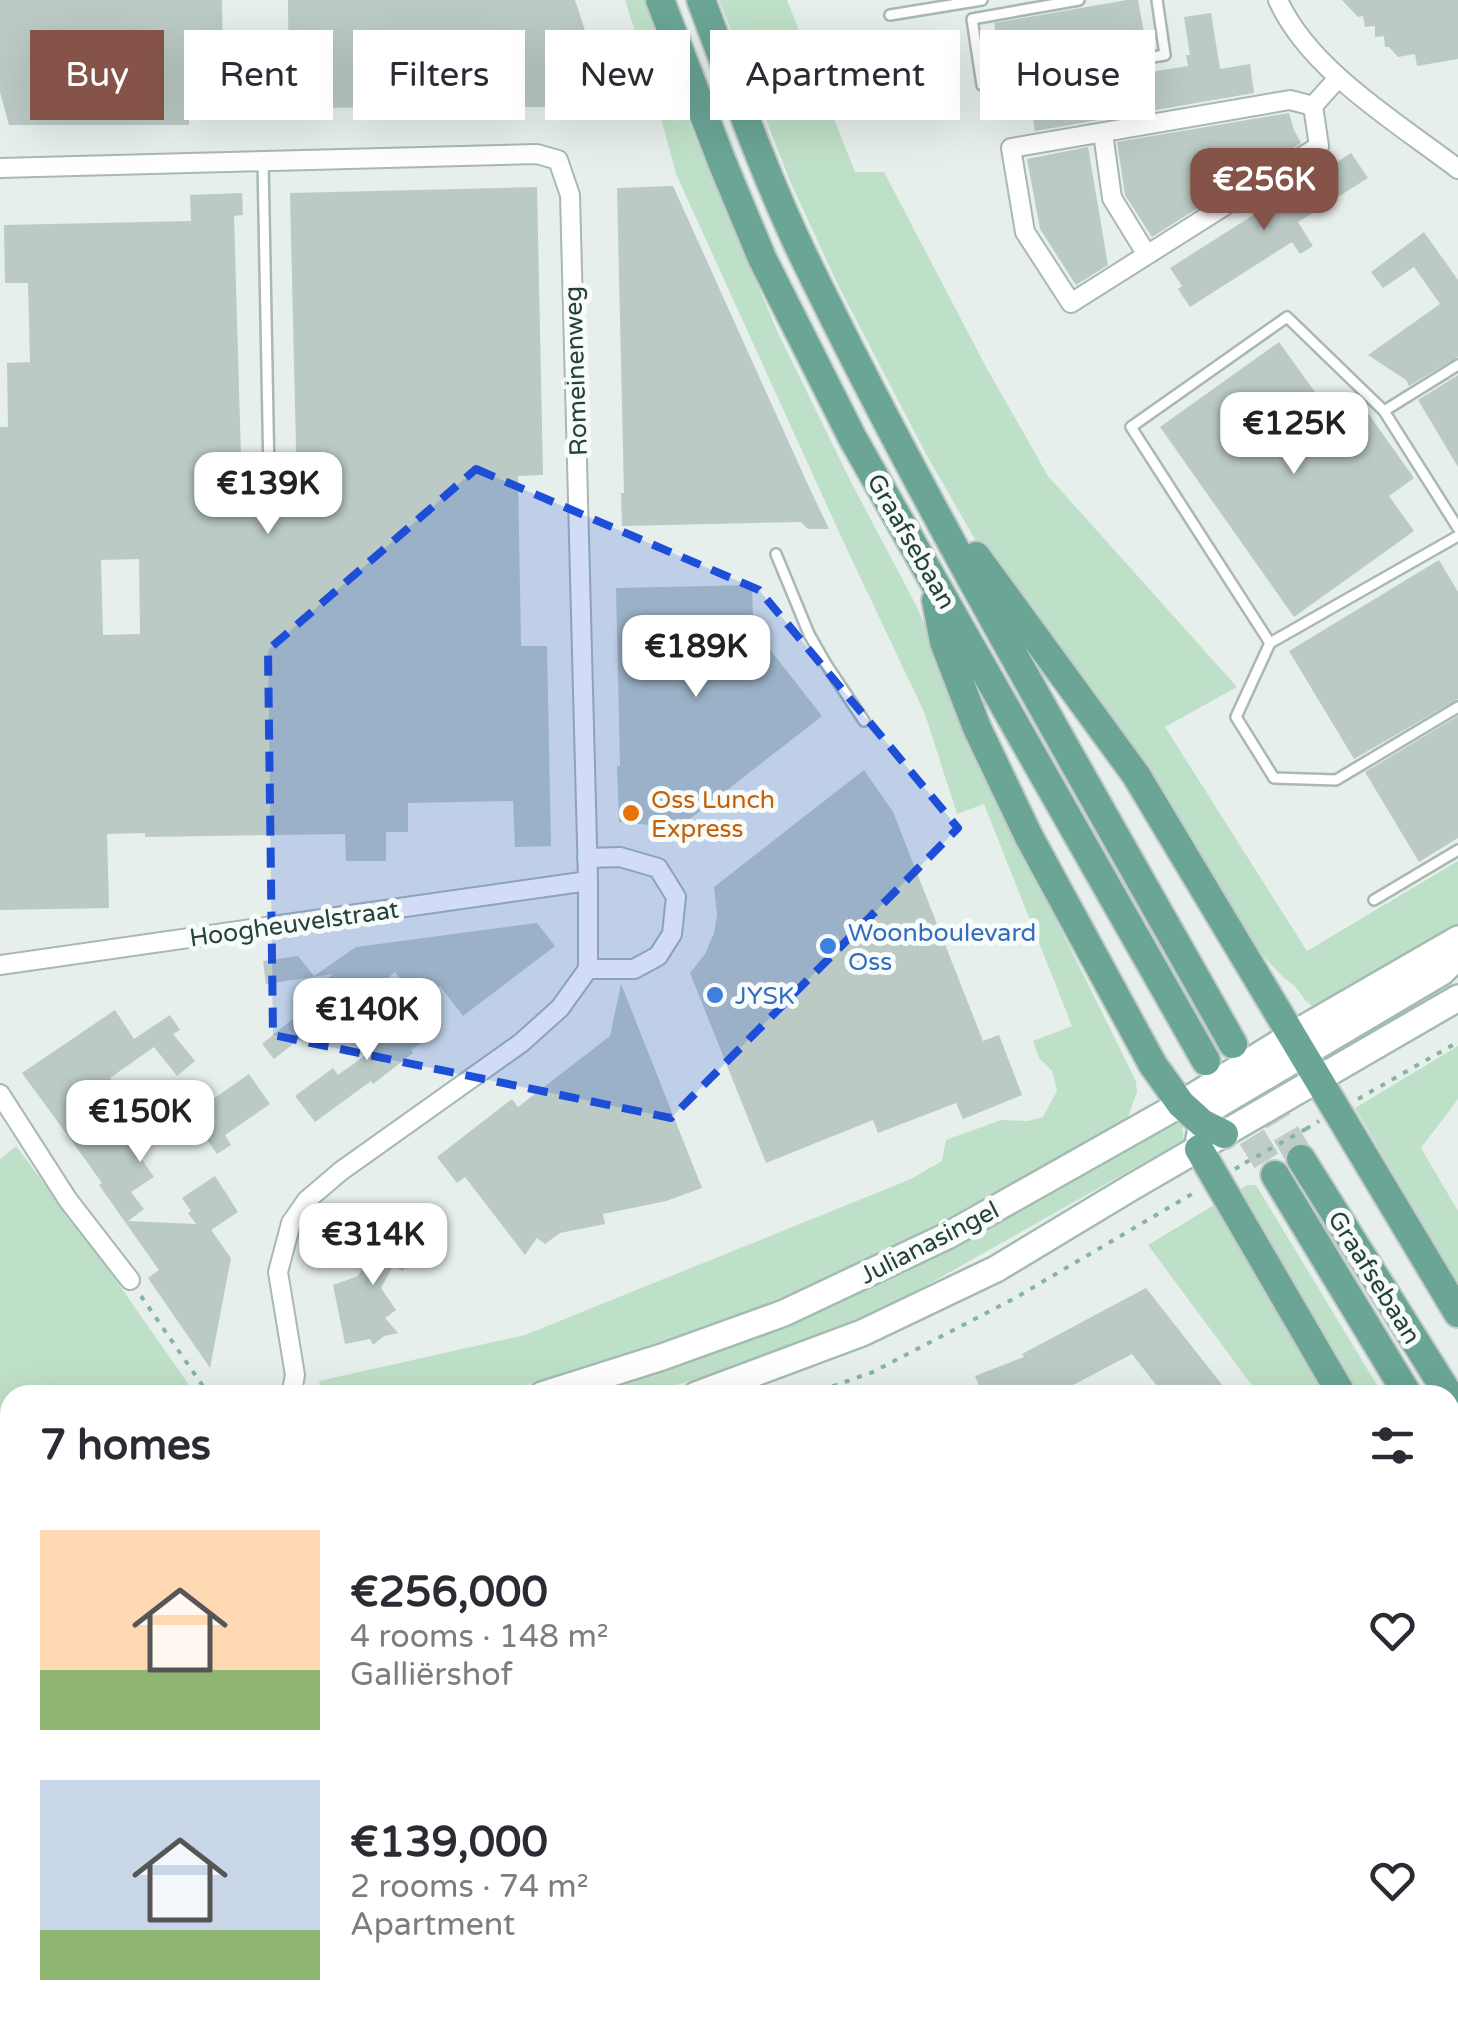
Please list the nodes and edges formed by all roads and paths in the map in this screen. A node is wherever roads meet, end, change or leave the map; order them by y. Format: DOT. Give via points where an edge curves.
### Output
graph roads {
  1 [pos="660,0"];
  2 [pos="702,0"];
  3 [pos="982,0"];
  4 [pos="1079,0"];
  5 [pos="1156,0"];
  6 [pos="1278,0"];
  7 [pos="890,14"];
  8 [pos="1338,78"];
  9 [pos="1313,106"];
  10 [pos="1102,133"];
  11 [pos="263,161"];
  12 [pos="0,168"];
  13 [pos="1458,169"];
  14 [pos="1147,255"];
  15 [pos="1458,365"];
  16 [pos="1384,412"];
  17 [pos="269,474"];
  18 [pos="924,493"];
  19 [pos="1458,528"];
  20 [pos="1458,536"];
  21 [pos="776,554"];
  22 [pos="930,574"];
  23 [pos="1270,642"];
  24 [pos="1458,708"];
  25 [pos="864,720"];
  26 [pos="1458,850"];
  27 [pos="587,858"];
  28 [pos="588,881"];
  29 [pos="1374,900"];
  30 [pos="1458,938"];
  31 [pos="1458,956"];
  32 [pos="0,965"];
  33 [pos="588,969"];
  34 [pos="1458,998"];
  35 [pos="1458,1042"];
  36 [pos="1233,1044"];
  37 [pos="1298,1045"];
  38 [pos="1206,1061"];
  39 [pos="1318,1081"];
  40 [pos="0,1094"];
  41 [pos="1337,1112"];
  42 [pos="1201,1128"];
  43 [pos="1301,1159"];
  44 [pos="1275,1175"];
  45 [pos="1215,1180"];
  46 [pos="130,1280"];
  47 [pos="1458,1313"];
  48 [pos="295,1376"];
  49 [pos="202,1385"];
  50 [pos="293,1385"];
  51 [pos="301,1385"];
  52 [pos="574,1385"];
  53 [pos="723,1385"];
  54 [pos="837,1385"];
  55 [pos="1336,1385"];
  56 [pos="1402,1385"];
  57 [pos="1442,1385"];
  1 -- 22 [label="main road, Graafsebaan" via="762,258"];
  2 -- 18 [label="main road, Graafsebaan" via="801,250"];
  3 -- 7 [label="lane"];
  4 -- 5 [label="lane" via="972,19 982,85 1165,56"];
  6 -- 8 [label="street"];
  8 -- 9 [label="street"];
  8 -- 13 [label="street"];
  9 -- 10 [label="street" via="1290,100"];
  9 -- 14 [label="street" via="1319,146"];
  10 -- 14 [label="street" via="1112,198"];
  10 -- 14 [label="street" via="1011,148 1025,232 1072,303"];
  11 -- 12 [label="street, Romeinenweg"];
  11 -- 17 [label="lane"];
  11 -- 27 [label="street, Romeinenweg" via="536,154 558,160 570,195"];
  15 -- 16 [label="lane"];
  16 -- 19 [label="lane"];
  16 -- 23 [label="lane" via="1287,317 1131,427"];
  18 -- 36 [label="main road, Graafsebaan"];
  18 -- 37 [label="main road" via="1136,776"];
  20 -- 23 [label="lane"];
  21 -- 25 [label="lane" via="809,634"];
  22 -- 38 [label="main road, Graafsebaan"];
  22 -- 42 [label="main road" via="944,642 1029,838 1153,1065"];
  23 -- 24 [label="lane" via="1236,717 1274,778 1336,780"];
  26 -- 29 [label="lane"];
  27 -- 28 [label="street, Romeinenweg"];
  27 -- 33 [label="street" via="620,857 658,868 676,897 672,934 658,956 634,969"];
  28 -- 32 [label="street, Hoogheuvelstraat"];
  28 -- 33 [label="street, Romeinenweg"];
  30 -- 37 [label="main road"];
  31 -- 37 [label="main road" via="1442,972"];
  33 -- 48 [label="street" via="560,1008 520,1043 308,1200 292,1223 278,1272"];
  34 -- 39 [label="main road"];
  35 -- 41 [label="path"];
  37 -- 39 [label="main road"];
  37 -- 42 [label="main road, Julianasingel"];
  39 -- 41 [label="main road"];
  39 -- 42 [label="main road"];
  40 -- 46 [label="street"];
  41 -- 45 [label="path, bridge"];
  41 -- 47 [label="main road"];
  42 -- 45 [label="main road"];
  42 -- 52 [label="main road, Julianasingel" via="800,1305"];
  42 -- 53 [label="main road, Julianasingel" via="996,1269 862,1333"];
  43 -- 57 [label="main road, Graafsebaan"];
  44 -- 56 [label="main road, Graafsebaan"];
  45 -- 54 [label="path" via="1015,1298"];
  45 -- 55 [label="main road"];
  46 -- 49 [label="path"];
  48 -- 50 [label="street"];
  48 -- 51 [label="street"];
}
